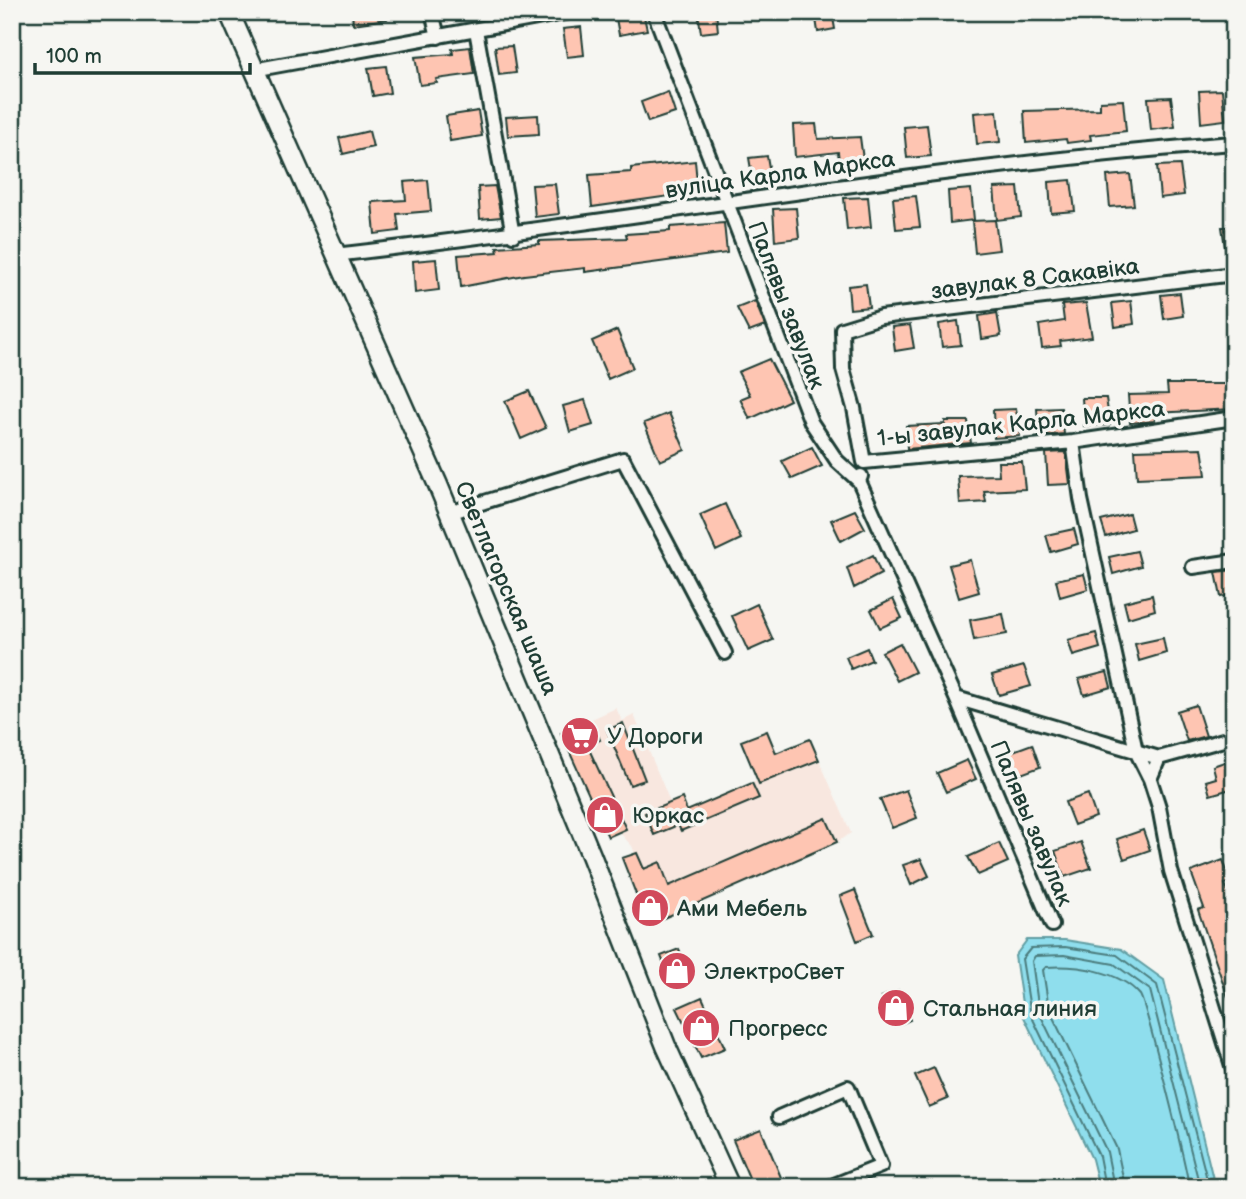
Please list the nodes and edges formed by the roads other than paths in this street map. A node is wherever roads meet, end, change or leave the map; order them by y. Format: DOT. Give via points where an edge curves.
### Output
graph roads {
  1 [pos="229,12"];
  2 [pos="432,12"];
  3 [pos="570,12"];
  4 [pos="654,12"];
  5 [pos="476,30"];
  6 [pos="438,37"];
  7 [pos="253,70"];
  8 [pos="1234,143"];
  9 [pos="724,204"];
  10 [pos="513,234"];
  11 [pos="334,255"];
  12 [pos="1234,274"];
  13 [pos="842,329"];
  14 [pos="1234,418"];
  15 [pos="1073,442"];
  16 [pos="864,462"];
  17 [pos="859,481"];
  18 [pos="449,513"];
  19 [pos="1234,561"];
  20 [pos="1194,567"];
  21 [pos="725,653"];
  22 [pos="956,698"];
  23 [pos="1234,737"];
  24 [pos="1136,751"];
  25 [pos="1159,758"];
  26 [pos="1150,779"];
  27 [pos="1052,925"];
  28 [pos="1234,1072"];
  29 [pos="779,1117"];
  30 [pos="730,1187"];
  31 [pos="829,1187"];
  1 -- 7 [label="main road, Светлагорская шаша"];
  2 -- 6 [label="street"];
  3 -- 5 [label="street"];
  4 -- 9 [label="street, Палявы завулак"];
  5 -- 6 [label="street"];
  5 -- 10 [label="street"];
  6 -- 7 [label="street"];
  7 -- 11 [label="main road, Светлагорская шаша"];
  8 -- 9 [label="street, вуліца Карла Маркса" via="1007,164"];
  9 -- 10 [label="street, вуліца Карла Маркса"];
  9 -- 17 [label="street, Палявы завулак" via="810,422 837,461"];
  10 -- 11 [label="street, вуліца Карла Маркса"];
  11 -- 18 [label="main road, Светлагорская шаша"];
  12 -- 13 [label="street, завулак 8 Сакавіка" via="881,317"];
  13 -- 16 [label="street, 1-ы завулак Карла Маркса" via="843,369"];
  14 -- 15 [label="street, 1-ы завулак Карла Маркса"];
  15 -- 16 [label="street, 1-ы завулак Карла Маркса"];
  15 -- 24 [label="street"];
  16 -- 17 [label="street"];
  17 -- 22 [label="street, Палявы завулак"];
  18 -- 21 [label="street" via="623,459"];
  18 -- 30 [label="main road, Светлагорская шаша" via="666,1046"];
  19 -- 20 [label="street"];
  22 -- 24 [label="street, Палявы завулак"];
  22 -- 27 [label="street, Палявы завулак"];
  23 -- 25 [label="street"];
  24 -- 25 [label="street, Палявы завулак"];
  24 -- 26 [label="street"];
  25 -- 26 [label="street"];
  26 -- 28 [label="street" via="1171,871"];
  29 -- 31 [label="street" via="848,1087 881,1166"];
}
